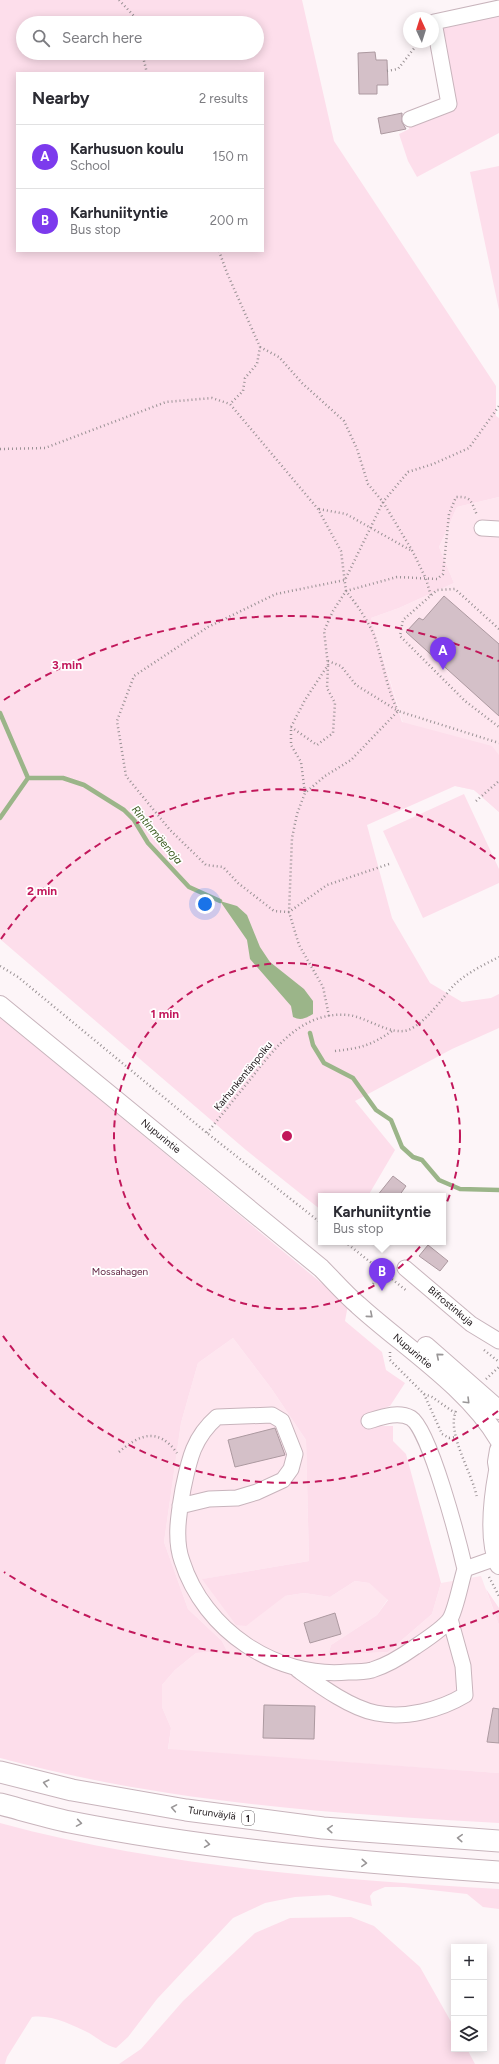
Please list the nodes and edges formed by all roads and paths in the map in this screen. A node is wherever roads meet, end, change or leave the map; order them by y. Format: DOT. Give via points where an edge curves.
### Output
graph roads {
  1 [pos="119,0"];
  2 [pos="499,8"];
  3 [pos="134,16"];
  4 [pos="414,48"];
  5 [pos="144,60"];
  6 [pos="387,71"];
  7 [pos="147,72"];
  8 [pos="410,120"];
  9 [pos="219,252"];
  10 [pos="260,347"];
  11 [pos="230,404"];
  12 [pos="499,406"];
  13 [pos="0,449"];
  14 [pos="383,502"];
  15 [pos="318,508"];
  16 [pos="369,527"];
  17 [pos="482,528"];
  18 [pos="499,529"];
  19 [pos="413,552"];
  20 [pos="426,579"];
  21 [pos="345,580"];
  22 [pos="346,591"];
  23 [pos="431,596"];
  24 [pos="499,629"];
  25 [pos="328,661"];
  26 [pos="328,665"];
  27 [pos="398,711"];
  28 [pos="291,727"];
  29 [pos="499,727"];
  30 [pos="499,743"];
  31 [pos="499,781"];
  32 [pos="305,793"];
  33 [pos="476,801"];
  34 [pos="389,864"];
  35 [pos="289,912"];
  36 [pos="499,957"];
  37 [pos="0,966"];
  38 [pos="0,1005"];
  39 [pos="330,1016"];
  40 [pos="392,1031"];
  41 [pos="335,1051"];
  42 [pos="207,1133"];
  43 [pos="318,1221"];
  44 [pos="322,1268"];
  45 [pos="405,1268"];
  46 [pos="383,1272"];
  47 [pos="374,1284"];
  48 [pos="499,1341"];
  49 [pos="392,1350"];
  50 [pos="499,1367"];
  51 [pos="484,1382"];
  52 [pos="424,1394"];
  53 [pos="457,1409"];
  54 [pos="499,1410"];
  55 [pos="455,1413"];
  56 [pos="369,1421"];
  57 [pos="456,1437"];
  58 [pos="499,1440"];
  59 [pos="499,1450"];
  60 [pos="119,1452"];
  61 [pos="188,1468"];
  62 [pos="498,1472"];
  63 [pos="478,1501"];
  64 [pos="180,1506"];
  65 [pos="496,1519"];
  66 [pos="492,1562"];
  67 [pos="465,1569"];
  68 [pos="499,1596"];
  69 [pos="450,1619"];
  70 [pos="296,1669"];
  71 [pos="0,1772"];
  72 [pos="0,1804"];
  73 [pos="499,1841"];
  74 [pos="499,1872"];
  1 -- 3 [label="path"];
  2 -- 8 [label="street" via="434,22 449,104"];
  4 -- 6 [label="path" via="398,69"];
  5 -- 7 [label="path"];
  9 -- 10 [label="path"];
  10 -- 11 [label="path" via="257,364 245,378 243,391"];
  10 -- 14 [label="path" via="279,357 302,383 344,421 357,449 368,484"];
  11 -- 13 [label="path" via="212,398 166,402 45,448"];
  11 -- 15 [label="path"];
  12 -- 14 [label="path" via="469,448 408,472"];
  14 -- 16 [label="path"];
  14 -- 19 [label="path"];
  15 -- 16 [label="path" via="346,514"];
  15 -- 21 [label="path" via="341,552"];
  16 -- 19 [label="path"];
  16 -- 21 [label="path"];
  17 -- 18 [label="street"];
  17 -- 20 [label="path" via="470,500 466,496 456,497 449,514 443,574 437,579"];
  19 -- 20 [label="path"];
  20 -- 22 [label="path" via="412,576 397,577"];
  20 -- 23 [label="path"];
  21 -- 22 [label="path"];
  21 -- 35 [label="path" via="276,594 208,627 134,676 117,721 126,776 170,830 206,865 222,867 274,911"];
  22 -- 25 [label="path" via="324,631"];
  22 -- 27 [label="path" via="374,635 389,694"];
  23 -- 24 [label="path" via="437,590 454,589"];
  23 -- 29 [label="path" via="404,620 400,636 465,701"];
  25 -- 26 [label="path"];
  25 -- 27 [label="path" via="342,666 356,685"];
  26 -- 28 [label="path"];
  26 -- 28 [label="path" via="328,688 335,703 334,732 317,745"];
  27 -- 30 [label="path"];
  27 -- 32 [label="path" via="351,760 325,776"];
  28 -- 32 [label="path" via="291,745 301,762"];
  31 -- 33 [label="path"];
  32 -- 35 [label="path" via="292,838"];
  34 -- 35 [label="path" via="327,885"];
  35 -- 39 [label="path" via="299,945 323,987"];
  36 -- 40 [label="path, Karhunkentänpolku" via="456,984 436,1008 410,1030 397,1033"];
  37 -- 42 [label="path"];
  38 -- 44 [label="main road, Nupurintie"];
  39 -- 40 [label="path, Karhunkentänpolku" via="352,1016"];
  39 -- 42 [label="path, Karhunkentänpolku" via="303,1025 279,1043"];
  40 -- 41 [label="path" via="363,1048"];
  42 -- 43 [label="path"];
  54 -- 44 [label="main road, Nupurintie, one-way" via="364,1294"];
  44 -- 58 [label="main road, Nupurintie, one-way" via="357,1305 434,1369 488,1422"];
  45 -- 48 [label="street, Bifrostinkuja" via="471,1324"];
  46 -- 47 [label="path"];
  49 -- 52 [label="path" via="390,1360"];
  50 -- 51 [label="path"];
  52 -- 55 [label="path"];
  52 -- 57 [label="path" via="442,1434 450,1438"];
  53 -- 55 [label="path"];
  55 -- 57 [label="path"];
  56 -- 67 [label="street" via="400,1415 410,1418 420,1427 453,1521"];
  57 -- 63 [label="path"];
  59 -- 62 [label="main road"];
  60 -- 61 [label="path" via="143,1436 163,1438"];
  61 -- 64 [label="street"];
  61 -- 64 [label="street" via="197,1439 205,1427 217,1417 272,1415 282,1421 295,1454 291,1469 283,1480 257,1492 237,1498 209,1499"];
  62 -- 65 [label="main road" via="492,1498"];
  64 -- 70 [label="street" via="178,1533 181,1560 194,1590 214,1619 262,1654"];
  65 -- 66 [label="main road"];
  66 -- 67 [label="street"];
  66 -- 68 [label="path" via="492,1587"];
  67 -- 69 [label="street"];
  69 -- 70 [label="street" via="398,1659 371,1670 334,1674"];
  69 -- 70 [label="street" via="462,1666 465,1695 450,1704 415,1714 376,1713 337,1697"];
  73 -- 71 [label="highway, Turunväylä / 1, one-way" via="323,1828 186,1810 72,1790"];
  72 -- 74 [label="highway, one-way" via="69,1822 182,1841 327,1860"];
}
